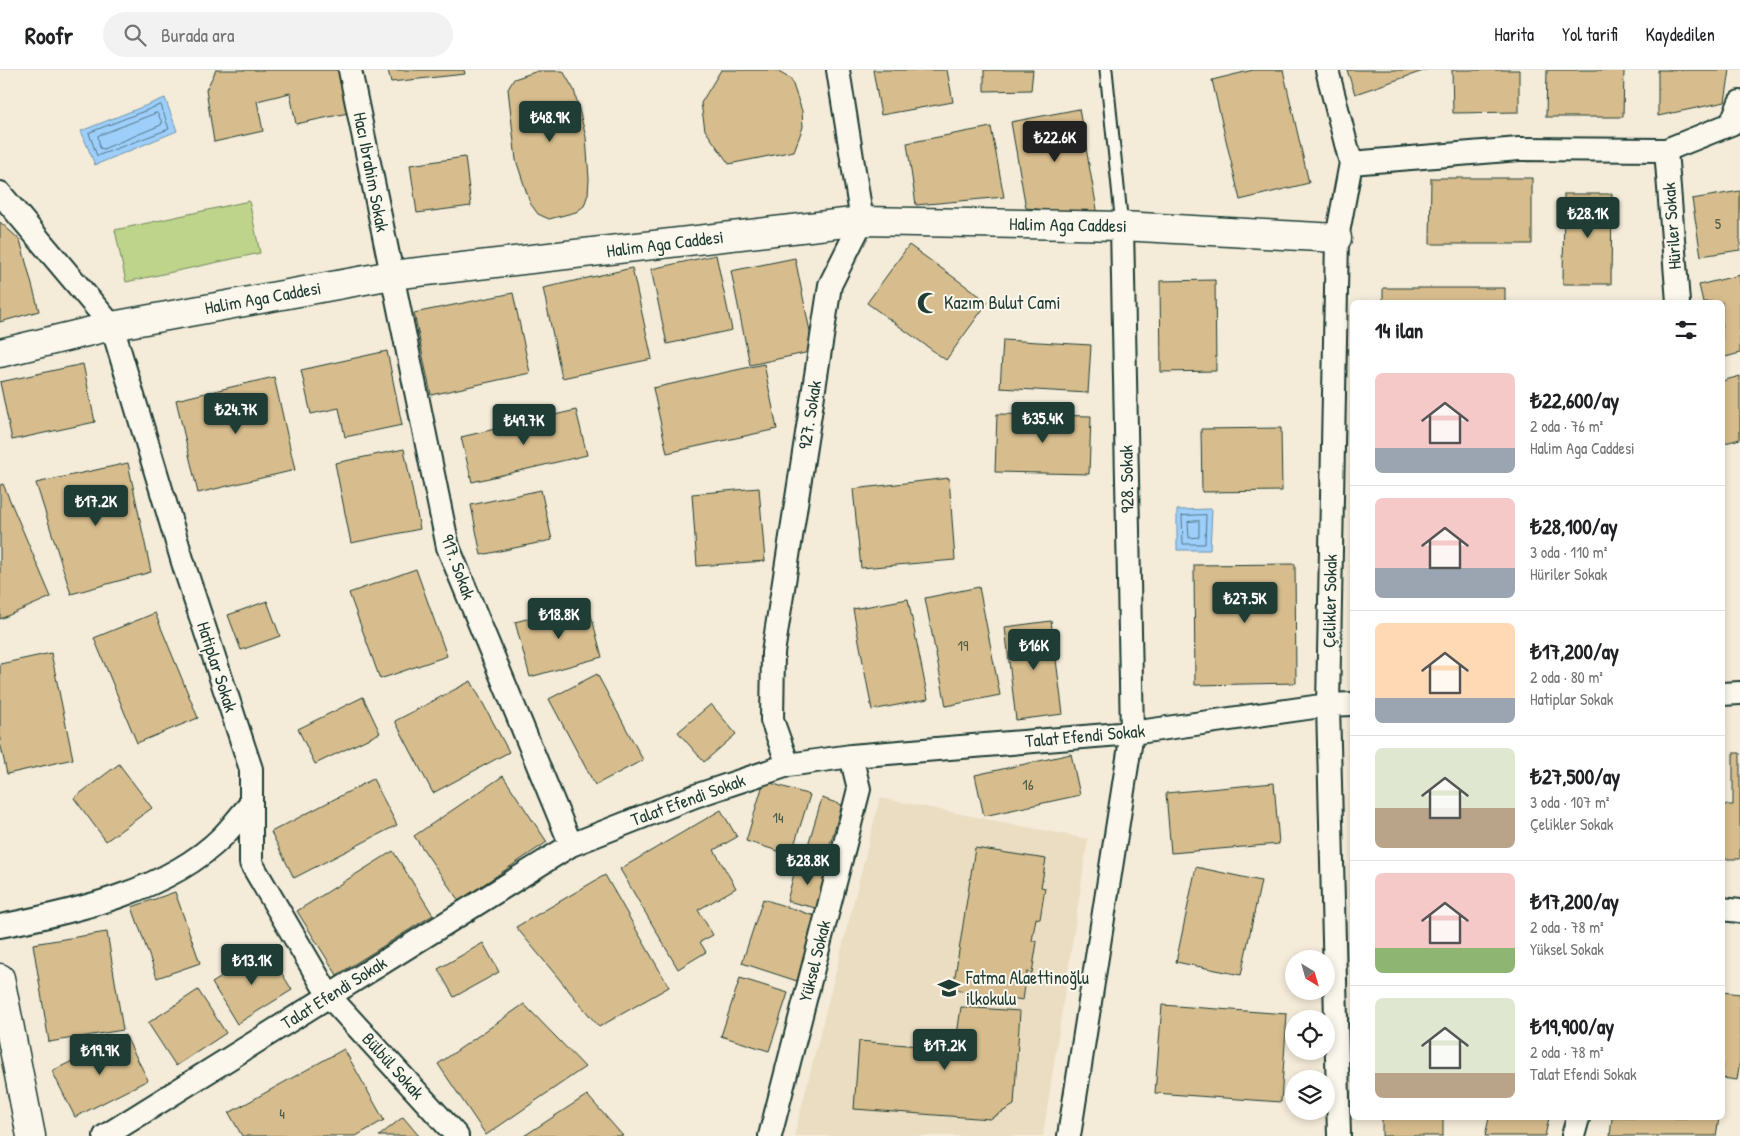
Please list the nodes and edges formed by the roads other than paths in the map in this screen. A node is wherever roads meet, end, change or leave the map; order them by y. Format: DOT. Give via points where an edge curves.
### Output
graph roads {
  1 [pos="350,70"];
  2 [pos="838,70"];
  3 [pos="1106,70"];
  4 [pos="1327,70"];
  5 [pos="1740,102"];
  6 [pos="1666,150"];
  7 [pos="1351,163"];
  8 [pos="0,193"];
  9 [pos="862,221"];
  10 [pos="1122,226"];
  11 [pos="1337,238"];
  12 [pos="392,275"];
  13 [pos="1678,300"];
  14 [pos="112,326"];
  15 [pos="0,353"];
  16 [pos="1740,693"];
  17 [pos="1725,694"];
  18 [pos="1350,704"];
  19 [pos="1328,705"];
  20 [pos="1132,733"];
  21 [pos="851,756"];
  22 [pos="788,765"];
  23 [pos="250,804"];
  24 [pos="571,845"];
  25 [pos="1725,909"];
  26 [pos="1740,911"];
  27 [pos="0,926"];
  28 [pos="0,978"];
  29 [pos="329,996"];
  30 [pos="1577,1120"];
  31 [pos="31,1136"];
  32 [pos="105,1136"];
  33 [pos="456,1136"];
  34 [pos="770,1136"];
  35 [pos="1069,1136"];
  36 [pos="1339,1136"];
  37 [pos="1573,1136"];
  1 -- 12 [label="street, Hacı Ibrahim Sokak"];
  2 -- 9 [label="street"];
  3 -- 10 [label="lane"];
  4 -- 7 [label="street, Çelikler Sokak"];
  5 -- 6 [label="street" via="1731,124"];
  6 -- 7 [label="street" via="1519,149"];
  6 -- 13 [label="street, Hüriler Sokak"];
  7 -- 11 [label="street, Çelikler Sokak"];
  8 -- 14 [label="street"];
  9 -- 10 [label="street, Halim Aga Caddesi"];
  9 -- 12 [label="street, Halim Aga Caddesi"];
  9 -- 22 [label="street, 927. Sokak" via="830,285 773,653 772,720"];
  10 -- 11 [label="street, Halim Aga Caddesi"];
  10 -- 20 [label="street, 928. Sokak"];
  11 -- 19 [label="street, Çelikler Sokak"];
  12 -- 14 [label="street, Halim Aga Caddesi"];
  12 -- 24 [label="street, 917. Sokak" via="448,547"];
  14 -- 15 [label="street, Halim Aga Caddesi"];
  14 -- 23 [label="street, Hatiplar Sokak" via="185,569 251,769"];
  16 -- 17 [label="street"];
  18 -- 19 [label="street, Talat Efendi Sokak"];
  19 -- 20 [label="street, Talat Efendi Sokak"];
  19 -- 36 [label="street, Çelikler Sokak"];
  20 -- 21 [label="street, Talat Efendi Sokak"];
  20 -- 35 [label="street, 928. Sokak"];
  21 -- 22 [label="street, Talat Efendi Sokak"];
  21 -- 34 [label="street, Yüksel Sokak" via="859,789"];
  22 -- 24 [label="street, Talat Efendi Sokak" via="695,796"];
  23 -- 27 [label="street" via="222,837 180,868 105,902"];
  23 -- 29 [label="street, Hatiplar Sokak" via="251,864"];
  24 -- 29 [label="street, Talat Efendi Sokak"];
  25 -- 26 [label="street"];
  28 -- 31 [label="street"];
  29 -- 32 [label="street, Talat Efendi Sokak"];
  29 -- 33 [label="street, Bülbül Sokak"];
  30 -- 37 [label="street"];
}
